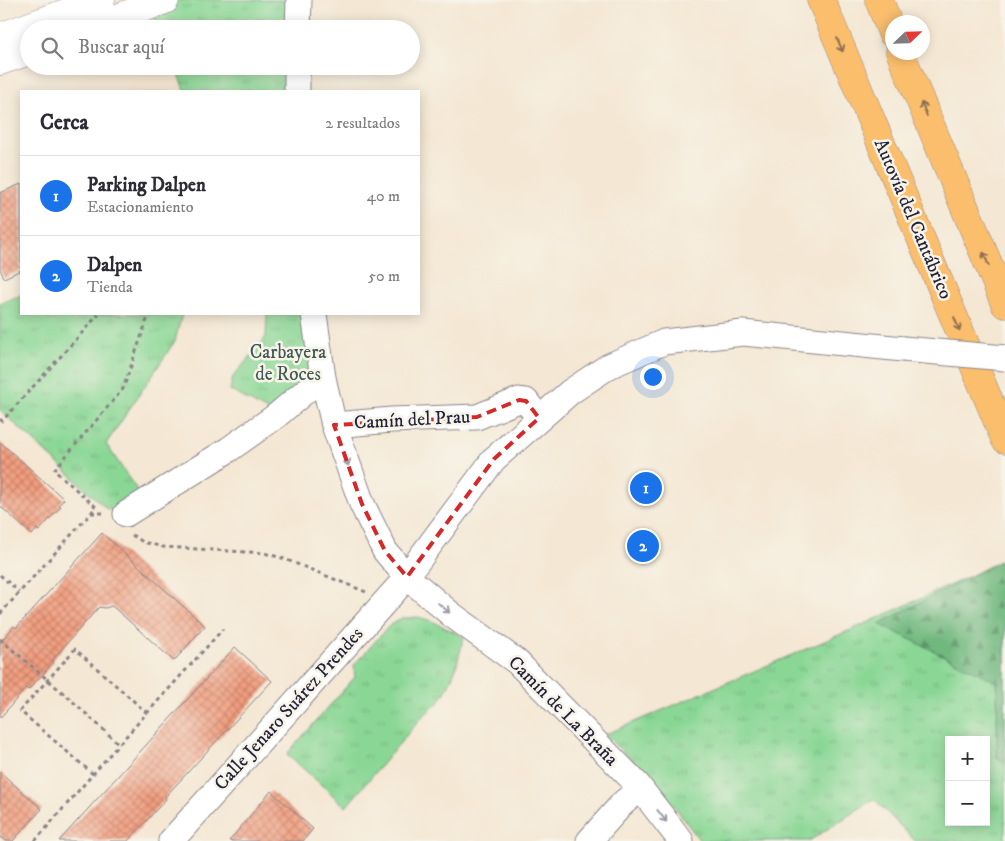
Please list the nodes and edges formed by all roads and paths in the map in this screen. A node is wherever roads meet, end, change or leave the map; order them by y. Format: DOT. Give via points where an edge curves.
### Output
graph roads {
  1 [pos="101,0"];
  2 [pos="299,0"];
  3 [pos="821,0"];
  4 [pos="879,0"];
  5 [pos="158,3"];
  6 [pos="885,16"];
  7 [pos="46,20"];
  8 [pos="112,20"];
  9 [pos="298,20"];
  10 [pos="20,30"];
  11 [pos="0,37"];
  12 [pos="20,54"];
  13 [pos="903,60"];
  14 [pos="0,62"];
  15 [pos="297,75"];
  16 [pos="297,90"];
  17 [pos="1005,304"];
  18 [pos="98,315"];
  19 [pos="149,315"];
  20 [pos="314,315"];
  21 [pos="1005,358"];
  22 [pos="323,378"];
  23 [pos="539,418"];
  24 [pos="0,419"];
  25 [pos="334,426"];
  26 [pos="1005,439"];
  27 [pos="91,513"];
  28 [pos="126,514"];
  29 [pos="0,575"];
  30 [pos="407,577"];
  31 [pos="19,592"];
  32 [pos="370,595"];
  33 [pos="0,614"];
  34 [pos="223,629"];
  35 [pos="0,639"];
  36 [pos="48,680"];
  37 [pos="147,713"];
  38 [pos="119,744"];
  39 [pos="93,774"];
  40 [pos="640,789"];
  41 [pos="34,841"];
  42 [pos="171,841"];
  43 [pos="588,841"];
  44 [pos="681,841"];
  1 -- 7 [label="street"];
  2 -- 9 [label="street"];
  3 -- 26 [label="highway, Autovía del Cantábrico, one-way"];
  4 -- 6 [label="highway"];
  5 -- 8 [label="street"];
  10 -- 11 [label="street"];
  12 -- 14 [label="street"];
  17 -- 13 [label="highway, one-way"];
  15 -- 16 [label="street"];
  18 -- 24 [label="path"];
  19 -- 27 [label="path" via="123,389 54,470 96,507"];
  20 -- 22 [label="street, Camín de La Braña"];
  21 -- 23 [label="street, Calle Jenaro Suárez Prendes, bridge" via="743,333 664,342 609,366"];
  22 -- 25 [label="street, Camín de La Braña"];
  22 -- 28 [label="street" via="228,450"];
  23 -- 25 [label="street, Camín del Prau" via="526,401 520,400 477,417"];
  23 -- 30 [label="street, Calle Jenaro Suárez Prendes" via="494,459"];
  25 -- 30 [label="street, Camín de La Braña, one-way" via="362,504 385,551"];
  27 -- 28 [label="path"];
  27 -- 31 [label="path"];
  28 -- 32 [label="path" via="130,534 143,542 163,547 264,553"];
  29 -- 31 [label="path"];
  30 -- 40 [label="street, Camín de La Braña, one-way" via="452,615 518,662"];
  30 -- 42 [label="street, Calle Jenaro Suárez Prendes"];
  31 -- 33 [label="path"];
  34 -- 37 [label="path"];
  35 -- 36 [label="path"];
  36 -- 37 [label="path" via="75,649"];
  36 -- 38 [label="path"];
  36 -- 39 [label="path" via="20,711"];
  37 -- 38 [label="path"];
  38 -- 39 [label="path"];
  39 -- 41 [label="path"];
  40 -- 43 [label="street"];
  40 -- 44 [label="street, Camín de La Braña, one-way"];
}
